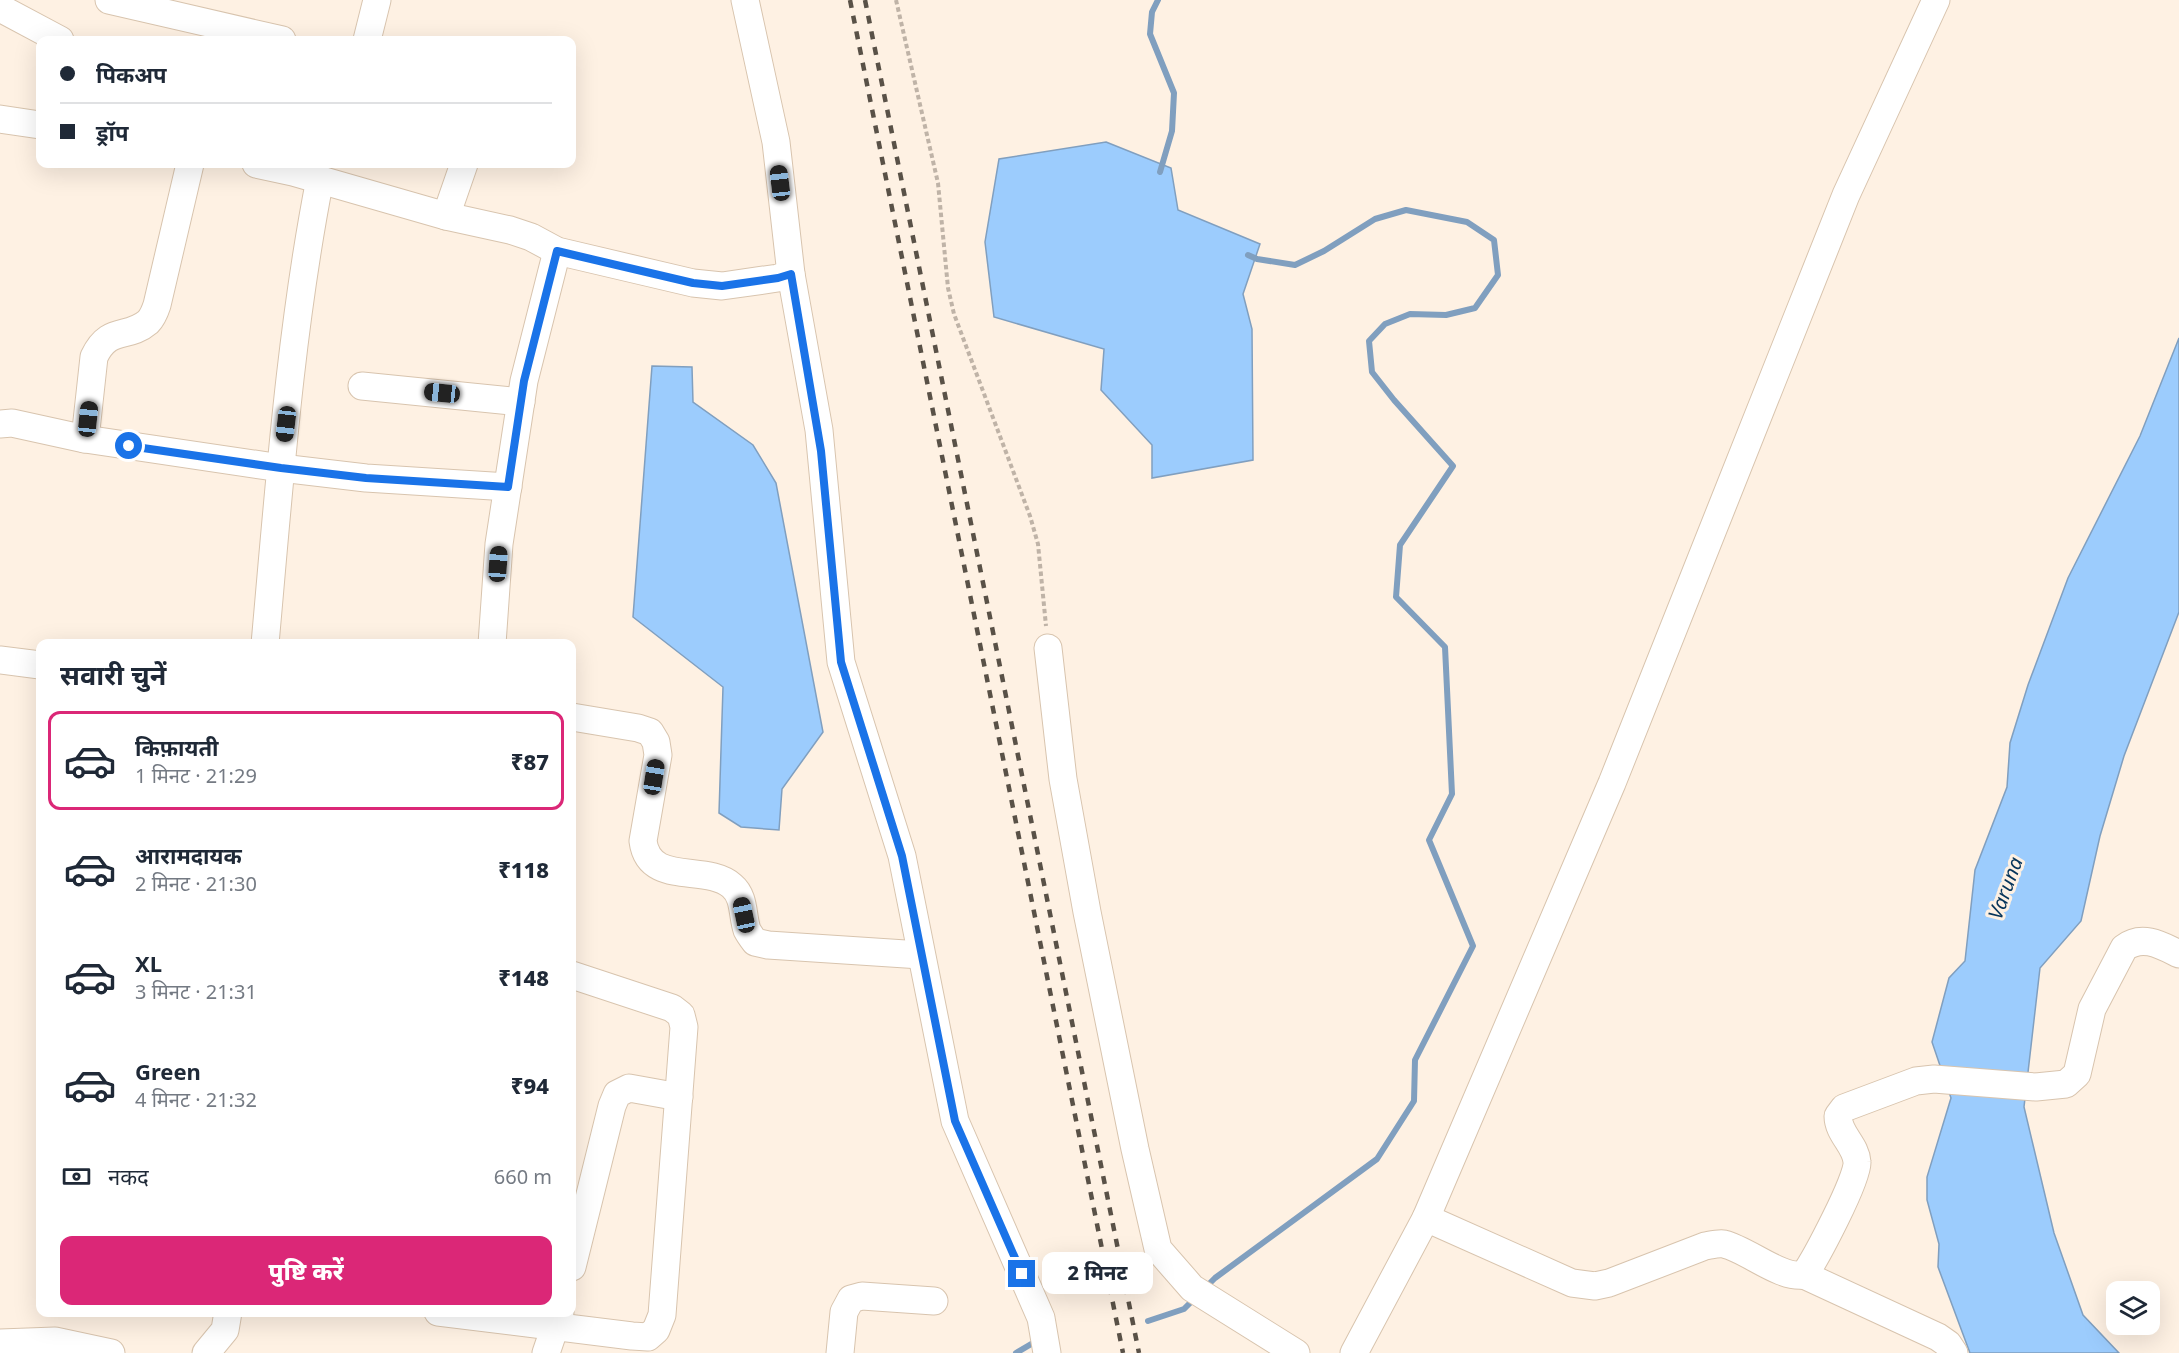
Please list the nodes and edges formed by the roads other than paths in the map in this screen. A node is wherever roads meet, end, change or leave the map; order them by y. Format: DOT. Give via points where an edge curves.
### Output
graph roads {
  1 [pos="109,0"];
  2 [pos="377,0"];
  3 [pos="745,0"];
  4 [pos="1936,0"];
  5 [pos="0,8"];
  6 [pos="194,31"];
  7 [pos="52,36"];
  8 [pos="243,36"];
  9 [pos="368,36"];
  10 [pos="0,119"];
  11 [pos="36,124"];
  12 [pos="189,168"];
  13 [pos="273,168"];
  14 [pos="463,168"];
  15 [pos="320,179"];
  16 [pos="446,216"];
  17 [pos="557,251"];
  18 [pos="791,274"];
  19 [pos="362,386"];
  20 [pos="521,402"];
  21 [pos="0,424"];
  22 [pos="86,439"];
  23 [pos="281,468"];
  24 [pos="508,487"];
  25 [pos="265,639"];
  26 [pos="492,639"];
  27 [pos="1048,648"];
  28 [pos="0,660"];
  29 [pos="36,664"];
  30 [pos="576,718"];
  31 [pos="2179,954"];
  32 [pos="921,955"];
  33 [pos="576,976"];
  34 [pos="679,1097"];
  35 [pos="1426,1218"];
  36 [pos="576,1251"];
  37 [pos="1804,1275"];
  38 [pos="934,1301"];
  39 [pos="227,1317"];
  40 [pos="513,1317"];
  41 [pos="558,1320"];
  42 [pos="0,1343"];
  43 [pos="111,1353"];
  44 [pos="206,1353"];
  45 [pos="546,1353"];
  46 [pos="840,1353"];
  47 [pos="1047,1353"];
  48 [pos="1296,1353"];
  49 [pos="1354,1353"];
  50 [pos="1954,1353"];
  1 -- 6 [label="street"];
  2 -- 9 [label="street"];
  3 -- 18 [label="street" via="776,142"];
  4 -- 35 [label="street" via="1846,195 1612,783"];
  5 -- 7 [label="street"];
  6 -- 8 [label="street"];
  10 -- 11 [label="street"];
  12 -- 22 [label="street" via="158,305 150,321 109,337 94,357"];
  13 -- 15 [label="street"];
  14 -- 16 [label="street"];
  15 -- 16 [label="street"];
  15 -- 23 [label="street" via="305,254"];
  16 -- 17 [label="street" via="510,230"];
  17 -- 18 [label="street" via="693,283 722,286"];
  17 -- 20 [label="street"];
  18 -- 32 [label="street" via="821,451 841,662 902,856"];
  19 -- 20 [label="street"];
  20 -- 24 [label="street"];
  21 -- 22 [label="street" via="12,423"];
  22 -- 23 [label="street"];
  23 -- 24 [label="street"];
  23 -- 25 [label="street"];
  24 -- 26 [label="street" via="499,544"];
  27 -- 48 [label="street" via="1063,779 1087,912 1158,1249 1201,1294"];
  28 -- 29 [label="street"];
  30 -- 32 [label="street" via="650,732 658,755 645,854 662,868 722,879 734,888 741,899 747,931 755,942"];
  31 -- 37 [label="street" via="2144,940 2124,948 2087,1021 2077,1074 2066,1084 2036,1087 1934,1079 1906,1083 1844,1108 1838,1116 1838,1126 1858,1164"];
  32 -- 47 [label="street" via="955,1121 1041,1318"];
  33 -- 34 [label="street" via="672,1008 681,1015 684,1027"];
  34 -- 36 [label="street" via="629,1088 617,1094"];
  34 -- 41 [label="street" via="662,1315 656,1330 648,1337 632,1336"];
  35 -- 37 [label="street" via="1572,1283 1609,1283 1722,1243 1787,1273"];
  35 -- 49 [label="street"];
  37 -- 50 [label="street" via="1938,1337"];
  38 -- 46 [label="street" via="862,1296 851,1299 844,1312"];
  39 -- 44 [label="street" via="225,1330"];
  40 -- 41 [label="street"];
  41 -- 45 [label="street"];
  42 -- 43 [label="street" via="55,1341"];
}
